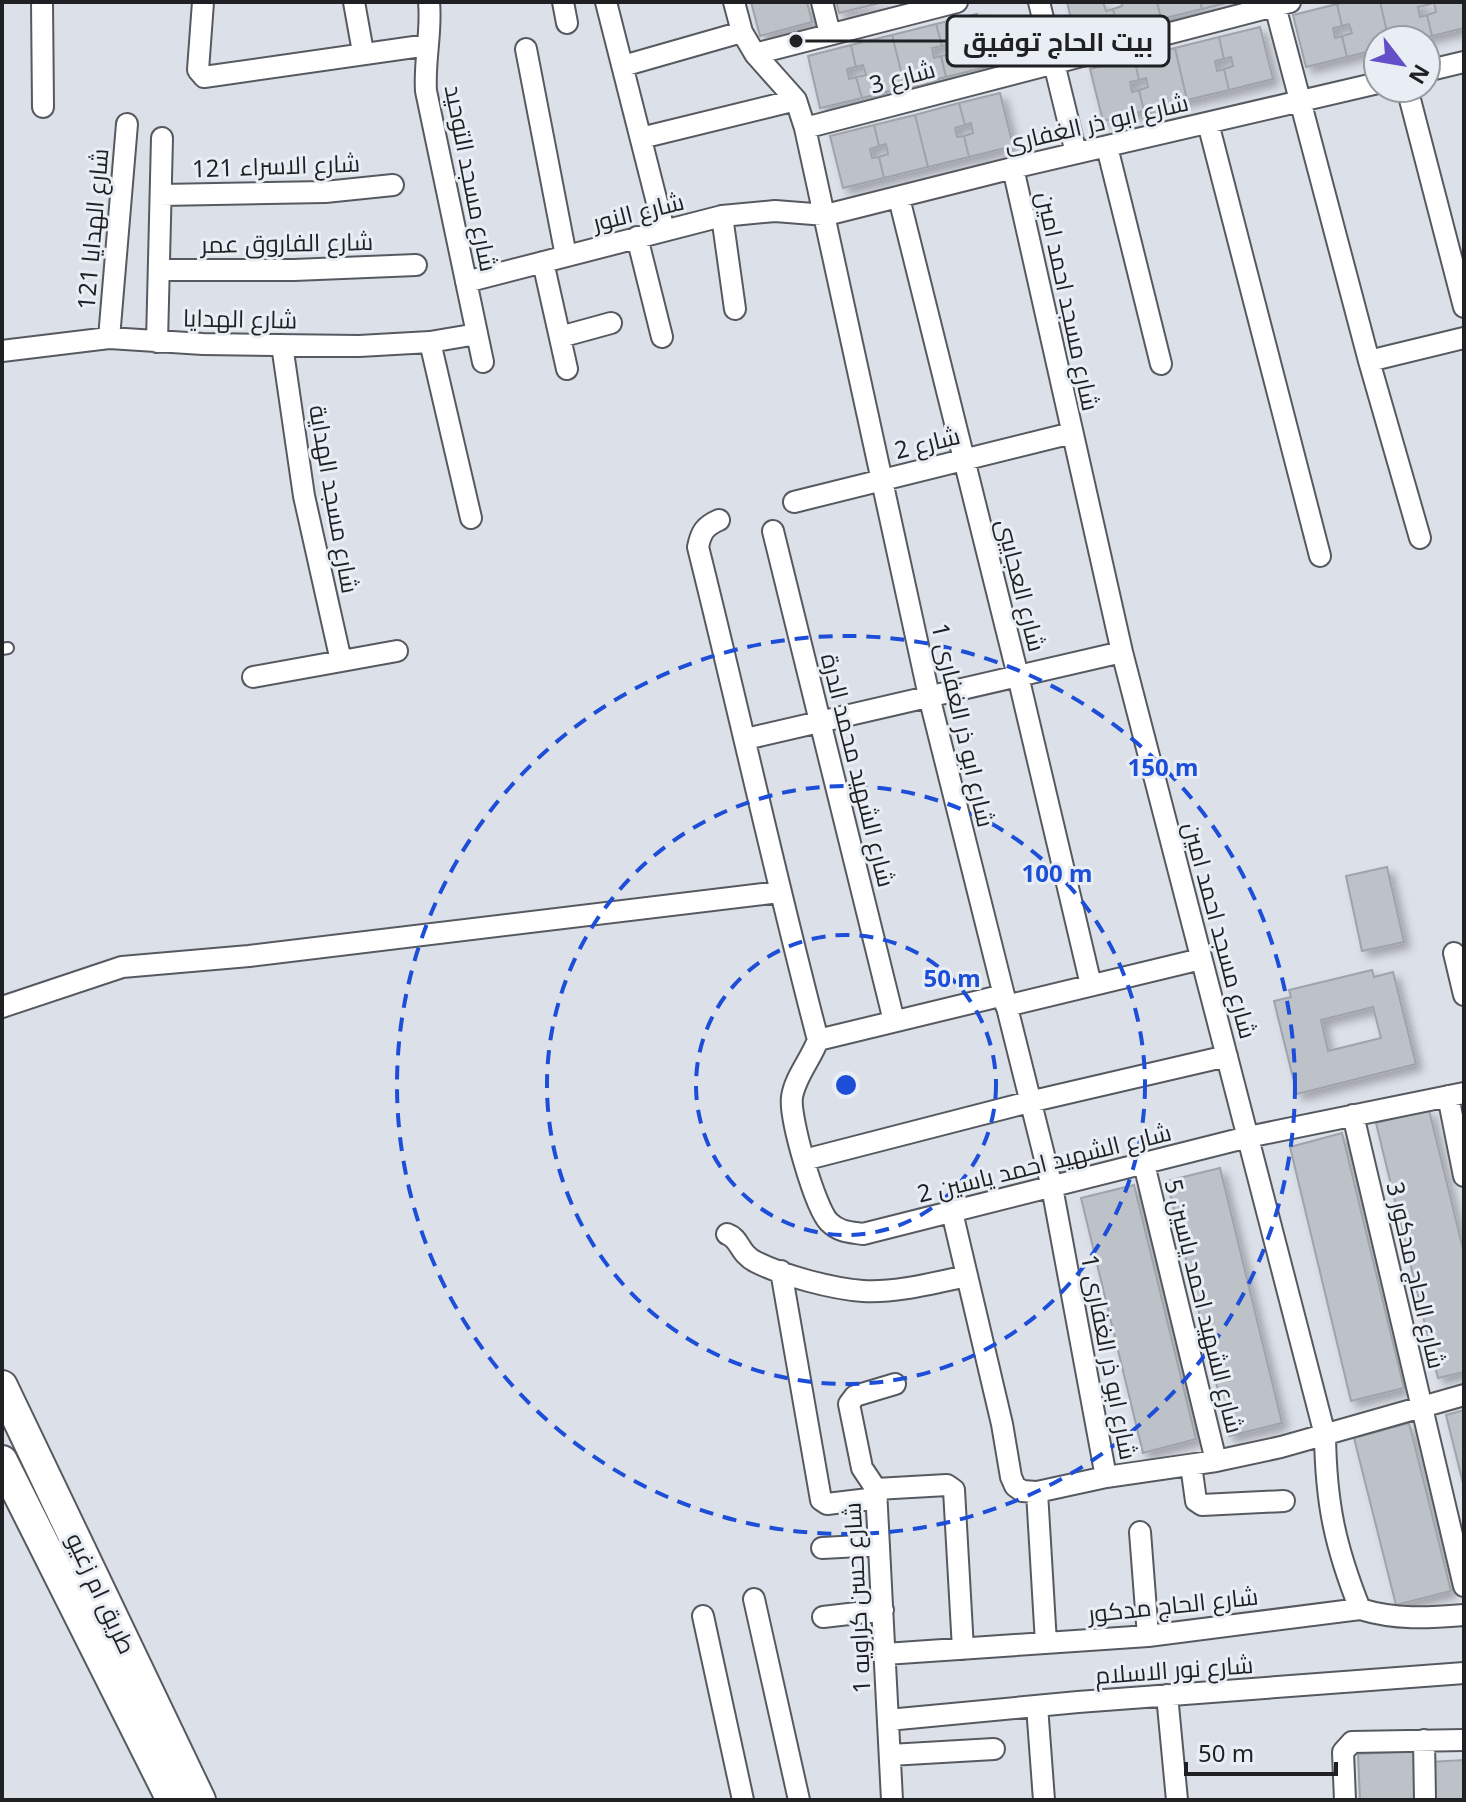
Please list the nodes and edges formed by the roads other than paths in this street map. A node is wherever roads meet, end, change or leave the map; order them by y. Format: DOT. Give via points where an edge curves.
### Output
graph roads {
  1 [pos="42,2"];
  2 [pos="203,2"];
  3 [pos="354,2"];
  4 [pos="429,2"];
  5 [pos="563,2"];
  6 [pos="606,2"];
  7 [pos="734,2"];
  8 [pos="822,2"];
  9 [pos="957,2"];
  10 [pos="1039,2"];
  11 [pos="1280,3"];
  12 [pos="911,8"];
  13 [pos="567,23"];
  14 [pos="742,32"];
  15 [pos="830,34"];
  16 [pos="428,45"];
  17 [pos="526,49"];
  18 [pos="363,52"];
  19 [pos="755,54"];
  20 [pos="1464,62"];
  21 [pos="1054,63"];
  22 [pos="623,66"];
  23 [pos="1442,67"];
  24 [pos="1362,87"];
  25 [pos="796,100"];
  26 [pos="1301,101"];
  27 [pos="1411,104"];
  28 [pos="43,107"];
  29 [pos="1208,123"];
  30 [pos="127,124"];
  31 [pos="805,128"];
  32 [pos="162,138"];
  33 [pos="641,138"];
  34 [pos="1107,147"];
  35 [pos="1076,153"];
  36 [pos="1013,168"];
  37 [pos="393,185"];
  38 [pos="161,195"];
  39 [pos="899,198"];
  40 [pos="826,215"];
  41 [pos="722,216"];
  42 [pos="664,230"];
  43 [pos="637,237"];
  44 [pos="566,256"];
  45 [pos="543,262"];
  46 [pos="416,265"];
  47 [pos="159,270"];
  48 [pos="466,282"];
  49 [pos="1464,307"];
  50 [pos="735,309"];
  51 [pos="611,323"];
  52 [pos="477,334"];
  53 [pos="560,337"];
  54 [pos="662,337"];
  55 [pos="109,338"];
  56 [pos="1464,338"];
  57 [pos="157,342"];
  58 [pos="430,342"];
  59 [pos="282,345"];
  60 [pos="2,351"];
  61 [pos="1369,361"];
  62 [pos="483,362"];
  63 [pos="1161,364"];
  64 [pos="567,369"];
  65 [pos="1072,433"];
  66 [pos="964,460"];
  67 [pos="882,480"];
  68 [pos="794,502"];
  69 [pos="471,518"];
  70 [pos="719,520"];
  71 [pos="773,531"];
  72 [pos="1420,538"];
  73 [pos="1320,556"];
  74 [pos="397,651"];
  75 [pos="1122,652"];
  76 [pos="341,661"];
  77 [pos="1018,676"];
  78 [pos="253,677"];
  79 [pos="929,696"];
  80 [pos="820,722"];
  81 [pos="746,739"];
  82 [pos="779,892"];
  83 [pos="1454,953"];
  84 [pos="1201,959"];
  85 [pos="1091,985"];
  86 [pos="1464,995"];
  87 [pos="1005,1000"];
  88 [pos="2,1007"];
  89 [pos="894,1021"];
  90 [pos="818,1040"];
  91 [pos="1227,1056"];
  92 [pos="1456,1094"];
  93 [pos="1029,1102"];
  94 [pos="1353,1115"];
  95 [pos="1248,1137"];
  96 [pos="804,1160"];
  97 [pos="1144,1164"];
  98 [pos="1464,1176"];
  99 [pos="1052,1187"];
  100 [pos="952,1212"];
  101 [pos="727,1234"];
  102 [pos="781,1271"];
  103 [pos="967,1276"];
  104 [pos="895,1384"];
  105 [pos="2,1386"];
  106 [pos="1464,1395"];
  107 [pos="1422,1408"];
  108 [pos="1325,1435"];
  109 [pos="2,1461"];
  110 [pos="1216,1461"];
  111 [pos="1191,1465"];
  112 [pos="1106,1477"];
  113 [pos="1037,1492"];
  114 [pos="876,1494"];
  115 [pos="1284,1501"];
  116 [pos="1140,1532"];
  117 [pos="879,1545"];
  118 [pos="822,1548"];
  119 [pos="1464,1586"];
  120 [pos="754,1599"];
  121 [pos="1360,1609"];
  122 [pos="883,1610"];
  123 [pos="1464,1615"];
  124 [pos="703,1616"];
  125 [pos="823,1617"];
  126 [pos="1148,1636"];
  127 [pos="1046,1643"];
  128 [pos="963,1649"];
  129 [pos="885,1654"];
  130 [pos="1464,1673"];
  131 [pos="1167,1695"];
  132 [pos="1037,1706"];
  133 [pos="888,1720"];
  134 [pos="1424,1740"];
  135 [pos="1464,1740"];
  136 [pos="994,1749"];
  137 [pos="890,1755"];
  138 [pos="172,1800"];
  139 [pos="200,1800"];
  140 [pos="743,1800"];
  141 [pos="799,1800"];
  142 [pos="892,1800"];
  143 [pos="1044,1800"];
  144 [pos="1177,1800"];
  145 [pos="1345,1800"];
  146 [pos="1425,1800"];
  1 -- 28 [label="street"];
  2 -- 18 [label="street" via="198,70 204,77"];
  3 -- 18 [label="street"];
  4 -- 16 [label="street, شارع مسجد التوحيد"];
  5 -- 13 [label="street"];
  6 -- 22 [label="street"];
  7 -- 14 [label="street, شارع ابو ذر الغفارى 1"];
  8 -- 15 [label="street"];
  9 -- 12 [label="street"];
  10 -- 21 [label="street"];
  11 -- 21 [label="street, شارع 3"];
  11 -- 26 [label="street"];
  12 -- 15 [label="street"];
  14 -- 19 [label="street, شارع ابو ذر الغفارى 1"];
  14 -- 22 [label="street"];
  15 -- 19 [label="street"];
  16 -- 18 [label="street"];
  16 -- 48 [label="street, شارع مسجد التوحيد" via="426,91"];
  17 -- 44 [label="street"];
  19 -- 25 [label="street, شارع ابو ذر الغفارى 1"];
  20 -- 23 [label="street"];
  21 -- 31 [label="street, شارع 3"];
  21 -- 35 [label="street"];
  22 -- 33 [label="street"];
  24 -- 26 [label="street, شارع ابو ذر الغفارى"];
  25 -- 31 [label="street, شارع ابو ذر الغفارى 1"];
  25 -- 33 [label="street"];
  26 -- 29 [label="street, شارع ابو ذر الغفارى"];
  26 -- 61 [label="street"];
  27 -- 49 [label="street"];
  29 -- 34 [label="street, شارع ابو ذر الغفارى"];
  29 -- 73 [label="street"];
  30 -- 55 [label="street, شارع الهدايا 121"];
  31 -- 40 [label="street, شارع ابو ذر الغفارى 1"];
  32 -- 38 [label="street"];
  33 -- 42 [label="street"];
  34 -- 35 [label="street, شارع ابو ذر الغفارى"];
  34 -- 63 [label="street"];
  35 -- 36 [label="street, شارع ابو ذر الغفارى"];
  36 -- 39 [label="street, شارع ابو ذر الغفارى"];
  36 -- 65 [label="street, شارع مسجد احمد امين"];
  37 -- 38 [label="street, شارع الاسراء 121" via="325,192"];
  38 -- 47 [label="street"];
  39 -- 40 [label="street, شارع ابو ذر الغفارى"];
  39 -- 66 [label="street, شارع العجايبى"];
  40 -- 41 [label="street, شارع النور" via="775,211"];
  40 -- 67 [label="street, شارع ابو ذر الغفارى 1"];
  41 -- 42 [label="street, شارع النور"];
  41 -- 50 [label="street"];
  42 -- 43 [label="street, شارع النور"];
  43 -- 44 [label="street, شارع النور"];
  43 -- 54 [label="street"];
  44 -- 45 [label="street, شارع النور"];
  45 -- 48 [label="street, شارع النور"];
  45 -- 53 [label="street"];
  46 -- 47 [label="street, شارع الفاروق عمر"];
  47 -- 57 [label="street"];
  48 -- 52 [label="street, شارع مسجد التوحيد"];
  51 -- 53 [label="street"];
  52 -- 58 [label="street, شارع الهدايا"];
  52 -- 62 [label="street, شارع مسجد التوحيد"];
  53 -- 64 [label="street"];
  55 -- 57 [label="street, شارع الهدايا"];
  55 -- 60 [label="street, شارع الهدايا"];
  56 -- 61 [label="street"];
  57 -- 59 [label="street, شارع الهدايا"];
  58 -- 59 [label="street, شارع الهدايا"];
  58 -- 69 [label="street"];
  59 -- 76 [label="street, شارع مسجد الهداية" via="304,496"];
  61 -- 72 [label="street"];
  65 -- 66 [label="street, شارع 2"];
  65 -- 75 [label="street, شارع مسجد احمد امين"];
  66 -- 67 [label="street, شارع 2"];
  66 -- 77 [label="street, شارع العجايبى"];
  67 -- 68 [label="street, شارع 2"];
  67 -- 79 [label="street, شارع ابو ذر الغفارى 1"];
  70 -- 81 [label="street" via="700,534 698,547"];
  71 -- 80 [label="street, شارع الشهيد محمد الدرة"];
  74 -- 76 [label="street"];
  75 -- 77 [label="street"];
  75 -- 84 [label="street, شارع مسجد احمد امين"];
  76 -- 78 [label="street"];
  77 -- 79 [label="street"];
  77 -- 85 [label="street, شارع العجايبى"];
  79 -- 80 [label="street"];
  79 -- 87 [label="street, شارع ابو ذر الغفارى 1"];
  80 -- 81 [label="street"];
  80 -- 89 [label="street, شارع الشهيد محمد الدرة"];
  81 -- 82 [label="street"];
  82 -- 88 [label="street" via="122,967"];
  82 -- 90 [label="street"];
  83 -- 86 [label="street"];
  84 -- 85 [label="street"];
  84 -- 91 [label="street, شارع مسجد احمد امين"];
  85 -- 87 [label="street"];
  87 -- 89 [label="street"];
  87 -- 93 [label="street, شارع ابو ذر الغفارى 1"];
  89 -- 90 [label="street"];
  90 -- 96 [label="street, شارع الشهيد احمد ياسين 2" via="792,1094"];
  91 -- 93 [label="street"];
  91 -- 95 [label="street, شارع مسجد احمد امين"];
  92 -- 94 [label="street, شارع الشهيد احمد ياسين 2"];
  92 -- 98 [label="street"];
  93 -- 96 [label="street"];
  93 -- 99 [label="street, شارع ابو ذر الغفارى 1"];
  94 -- 95 [label="street, شارع الشهيد احمد ياسين 2"];
  94 -- 107 [label="street, شارع الحاج مدكور 3"];
  95 -- 97 [label="street, شارع الشهيد احمد ياسين 2"];
  95 -- 108 [label="street, شارع مسجد احمد امين"];
  96 -- 100 [label="street, شارع الشهيد احمد ياسين 2" via="827,1220 842,1231 863,1234"];
  97 -- 99 [label="street, شارع الشهيد احمد ياسين 2"];
  97 -- 110 [label="street, شارع الشهيد احمد ياسين 5"];
  99 -- 100 [label="street, شارع الشهيد احمد ياسين 2"];
  99 -- 112 [label="street, شارع ابو ذر الغفارى 1"];
  100 -- 103 [label="street"];
  101 -- 102 [label="street" via="742,1255"];
  102 -- 103 [label="street" via="863,1291"];
  102 -- 114 [label="street" via="821,1500 827,1504"];
  103 -- 113 [label="street" via="1011,1477 1022,1491"];
  104 -- 114 [label="street, شارع حسن كراويه 1" via="855,1396 849,1404 862,1468"];
  105 -- 139 [label="main road, طريق ام زغيو"];
  106 -- 107 [label="street"];
  107 -- 108 [label="street"];
  107 -- 119 [label="street, شارع الحاج مدكور 3"];
  108 -- 110 [label="street"];
  108 -- 121 [label="street, شارع مسجد احمد امين" via="1330,1515"];
  109 -- 138 [label="main road, طريق ام زغيو"];
  110 -- 111 [label="street"];
  111 -- 112 [label="street"];
  111 -- 115 [label="street" via="1196,1501 1202,1505"];
  112 -- 113 [label="street"];
  113 -- 127 [label="street"];
  114 -- 117 [label="street, شارع حسن كراويه 1"];
  114 -- 128 [label="street" via="947,1485 954,1490"];
  116 -- 126 [label="street"];
  117 -- 118 [label="street"];
  117 -- 122 [label="street, شارع حسن كراويه 1"];
  120 -- 141 [label="street"];
  121 -- 123 [label="street, شارع الحاج مدكور" via="1417,1619"];
  121 -- 126 [label="street, شارع الحاج مدكور"];
  122 -- 125 [label="street"];
  122 -- 129 [label="street, شارع حسن كراويه 1"];
  124 -- 140 [label="street"];
  126 -- 127 [label="street, شارع الحاج مدكور"];
  127 -- 128 [label="street, شارع الحاج مدكور"];
  128 -- 129 [label="street, شارع الحاج مدكور"];
  129 -- 133 [label="street, شارع حسن كراويه 1"];
  130 -- 131 [label="street, شارع نور الاسلام"];
  131 -- 132 [label="street, شارع نور الاسلام"];
  131 -- 144 [label="street"];
  132 -- 133 [label="street, شارع نور الاسلام"];
  132 -- 143 [label="street"];
  133 -- 137 [label="street, شارع حسن كراويه 1"];
  134 -- 135 [label="street"];
  134 -- 145 [label="street" via="1347,1745"];
  134 -- 146 [label="street"];
  136 -- 137 [label="street"];
  137 -- 142 [label="street, شارع حسن كراويه 1"];
}
